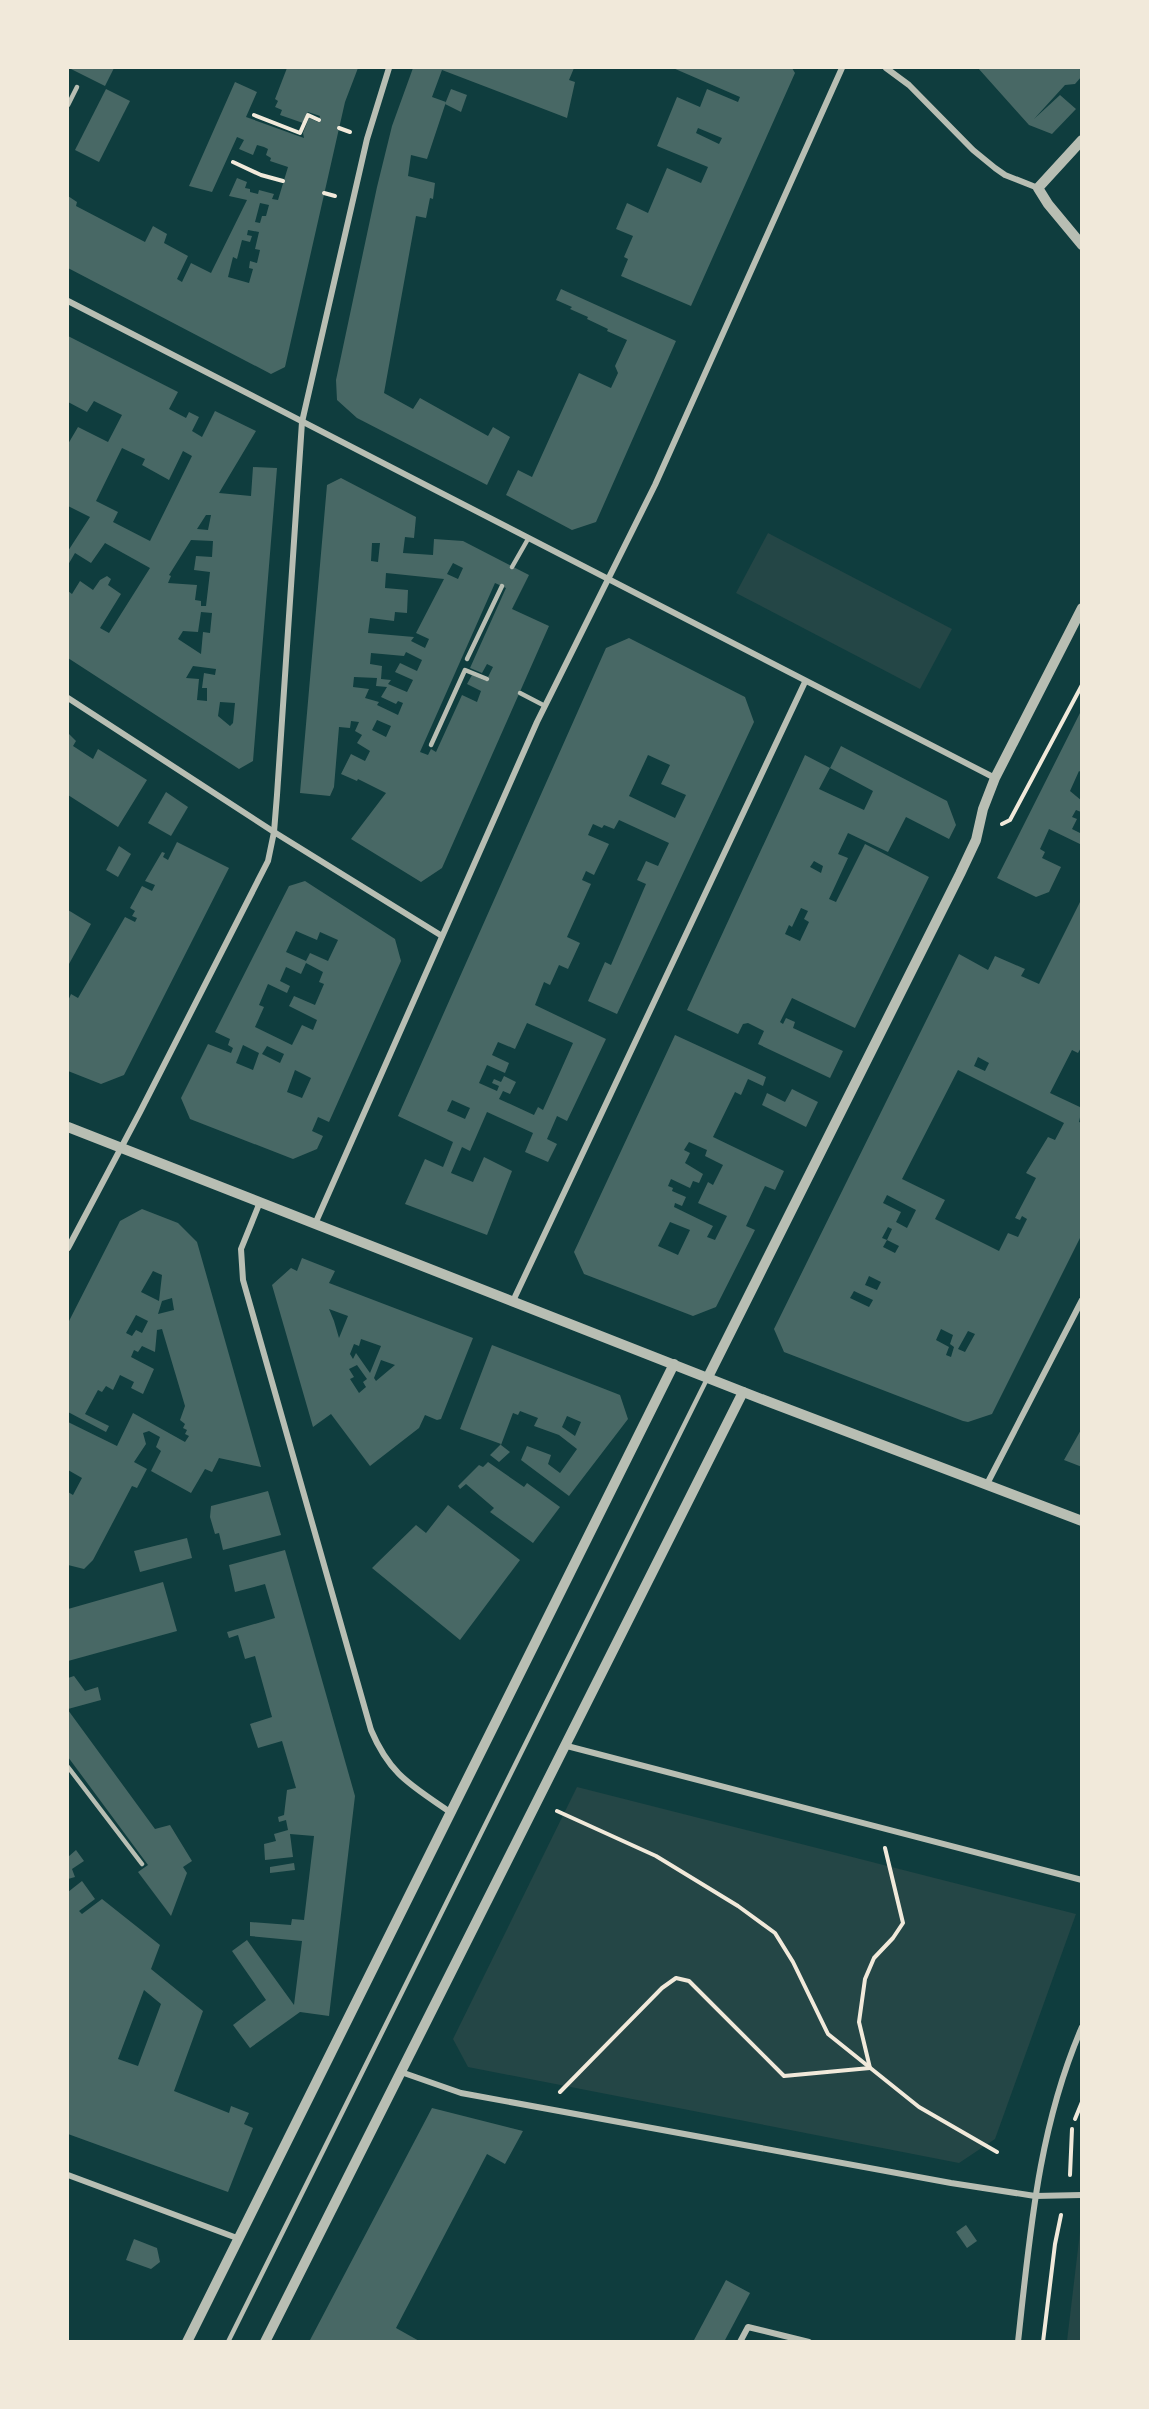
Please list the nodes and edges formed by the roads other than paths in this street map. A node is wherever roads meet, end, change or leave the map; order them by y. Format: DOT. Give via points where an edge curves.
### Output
graph roads {
  1 [pos="389,68"];
  2 [pos="842,68"];
  3 [pos="885,68"];
  4 [pos="76,87"];
  5 [pos="68,105"];
  6 [pos="1082,140"];
  7 [pos="1038,188"];
  8 [pos="1082,245"];
  9 [pos="68,301"];
  10 [pos="302,422"];
  11 [pos="528,539"];
  12 [pos="512,567"];
  13 [pos="608,580"];
  14 [pos="502,586"];
  15 [pos="1082,608"];
  16 [pos="467,659"];
  17 [pos="487,679"];
  18 [pos="806,682"];
  19 [pos="520,693"];
  20 [pos="68,698"];
  21 [pos="545,706"];
  22 [pos="431,745"];
  23 [pos="995,778"];
  24 [pos="274,832"];
  25 [pos="442,936"];
  26 [pos="68,1127"];
  27 [pos="121,1148"];
  28 [pos="260,1202"];
  29 [pos="315,1224"];
  30 [pos="68,1248"];
  31 [pos="1082,1300"];
  32 [pos="513,1301"];
  33 [pos="674,1365"];
  34 [pos="708,1377"];
  35 [pos="743,1392"];
  36 [pos="987,1484"];
  37 [pos="1082,1521"];
  38 [pos="567,1746"];
  39 [pos="68,1767"];
  40 [pos="450,1812"];
  41 [pos="142,1864"];
  42 [pos="1082,1880"];
  43 [pos="1082,2027"];
  44 [pos="400,2072"];
  45 [pos="68,2175"];
  46 [pos="1082,2195"];
  47 [pos="1035,2196"];
  48 [pos="237,2238"];
  49 [pos="187,2342"];
  50 [pos="228,2342"];
  51 [pos="265,2342"];
  52 [pos="740,2342"];
  53 [pos="809,2342"];
  54 [pos="1018,2342"];
  1 -- 10 [label="street" via="367,139"];
  2 -- 13 [label="street" via="655,485"];
  3 -- 7 [label="street" via="909,85 995,168"];
  4 -- 5 [label="lane"];
  6 -- 7 [label="street"];
  7 -- 8 [label="street"];
  9 -- 10 [label="street"];
  10 -- 11 [label="street"];
  10 -- 24 [label="street"];
  11 -- 12 [label="lane"];
  11 -- 13 [label="street"];
  13 -- 18 [label="street"];
  13 -- 21 [label="street"];
  14 -- 16 [label="lane"];
  15 -- 23 [label="street"];
  17 -- 22 [label="lane" via="465,670"];
  18 -- 23 [label="street"];
  18 -- 32 [label="street"];
  19 -- 21 [label="lane"];
  20 -- 24 [label="street"];
  21 -- 25 [label="street"];
  23 -- 34 [label="street" via="976,840"];
  24 -- 25 [label="street"];
  24 -- 27 [label="street" via="268,861 258,882"];
  25 -- 29 [label="street"];
  26 -- 27 [label="street"];
  27 -- 28 [label="street"];
  27 -- 30 [label="street"];
  28 -- 29 [label="street"];
  28 -- 40 [label="street" via="241,1249 243,1280 371,1730 380,1753 393,1770"];
  29 -- 32 [label="street"];
  31 -- 36 [label="street"];
  32 -- 33 [label="street"];
  33 -- 34 [label="street"];
  33 -- 40 [label="street"];
  34 -- 35 [label="street"];
  34 -- 50 [label="lane"];
  35 -- 36 [label="street"];
  35 -- 38 [label="street"];
  36 -- 37 [label="street"];
  38 -- 42 [label="street"];
  38 -- 44 [label="street"];
  39 -- 41 [label="lane"];
  40 -- 48 [label="street"];
  43 -- 47 [label="street" via="1067,2060 1043,2144"];
  44 -- 47 [label="street" via="461,2093"];
  44 -- 51 [label="street"];
  45 -- 48 [label="street"];
  46 -- 47 [label="street"];
  47 -- 54 [label="street"];
  48 -- 49 [label="street"];
  52 -- 53 [label="street" via="748,2327"];
}
